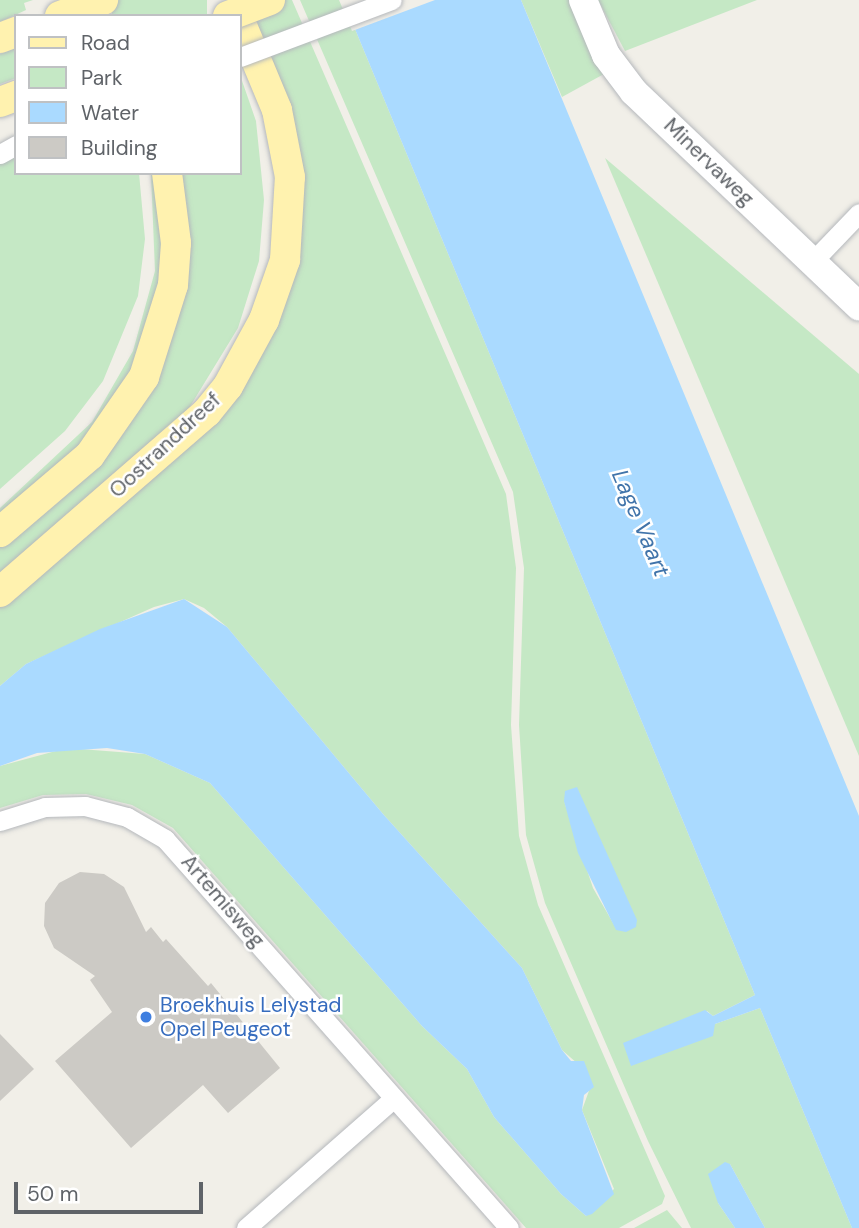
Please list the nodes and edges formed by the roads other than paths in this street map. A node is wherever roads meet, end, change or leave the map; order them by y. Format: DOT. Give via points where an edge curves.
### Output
graph roads {
  1 [pos="102,0"];
  2 [pos="270,0"];
  3 [pos="392,0"];
  4 [pos="583,0"];
  5 [pos="65,14"];
  6 [pos="233,14"];
  7 [pos="242,26"];
  8 [pos="242,56"];
  9 [pos="167,175"];
  10 [pos="859,212"];
  11 [pos="813,261"];
  12 [pos="859,306"];
  13 [pos="0,532"];
  14 [pos="0,592"];
  15 [pos="0,821"];
  16 [pos="393,1099"];
  17 [pos="246,1228"];
  18 [pos="509,1228"];
  1 -- 5 [label="main road, bridge"];
  2 -- 6 [label="main road, bridge"];
  3 -- 8 [label="street, bridge"];
  4 -- 11 [label="street, Minervaweg" via="606,55 634,92"];
  7 -- 14 [label="main road, Oostranddreef" via="277,110 290,177 285,260 264,320 228,386 207,412"];
  9 -- 13 [label="main road, Oostranddreef" via="176,243 173,285 144,377 90,455"];
  10 -- 11 [label="street"];
  11 -- 12 [label="street, Minervaweg"];
  15 -- 16 [label="street, Artemisweg" via="45,807 85,806 127,817 165,839"];
  16 -- 17 [label="street"];
  16 -- 18 [label="street, Artemisweg"];
}
